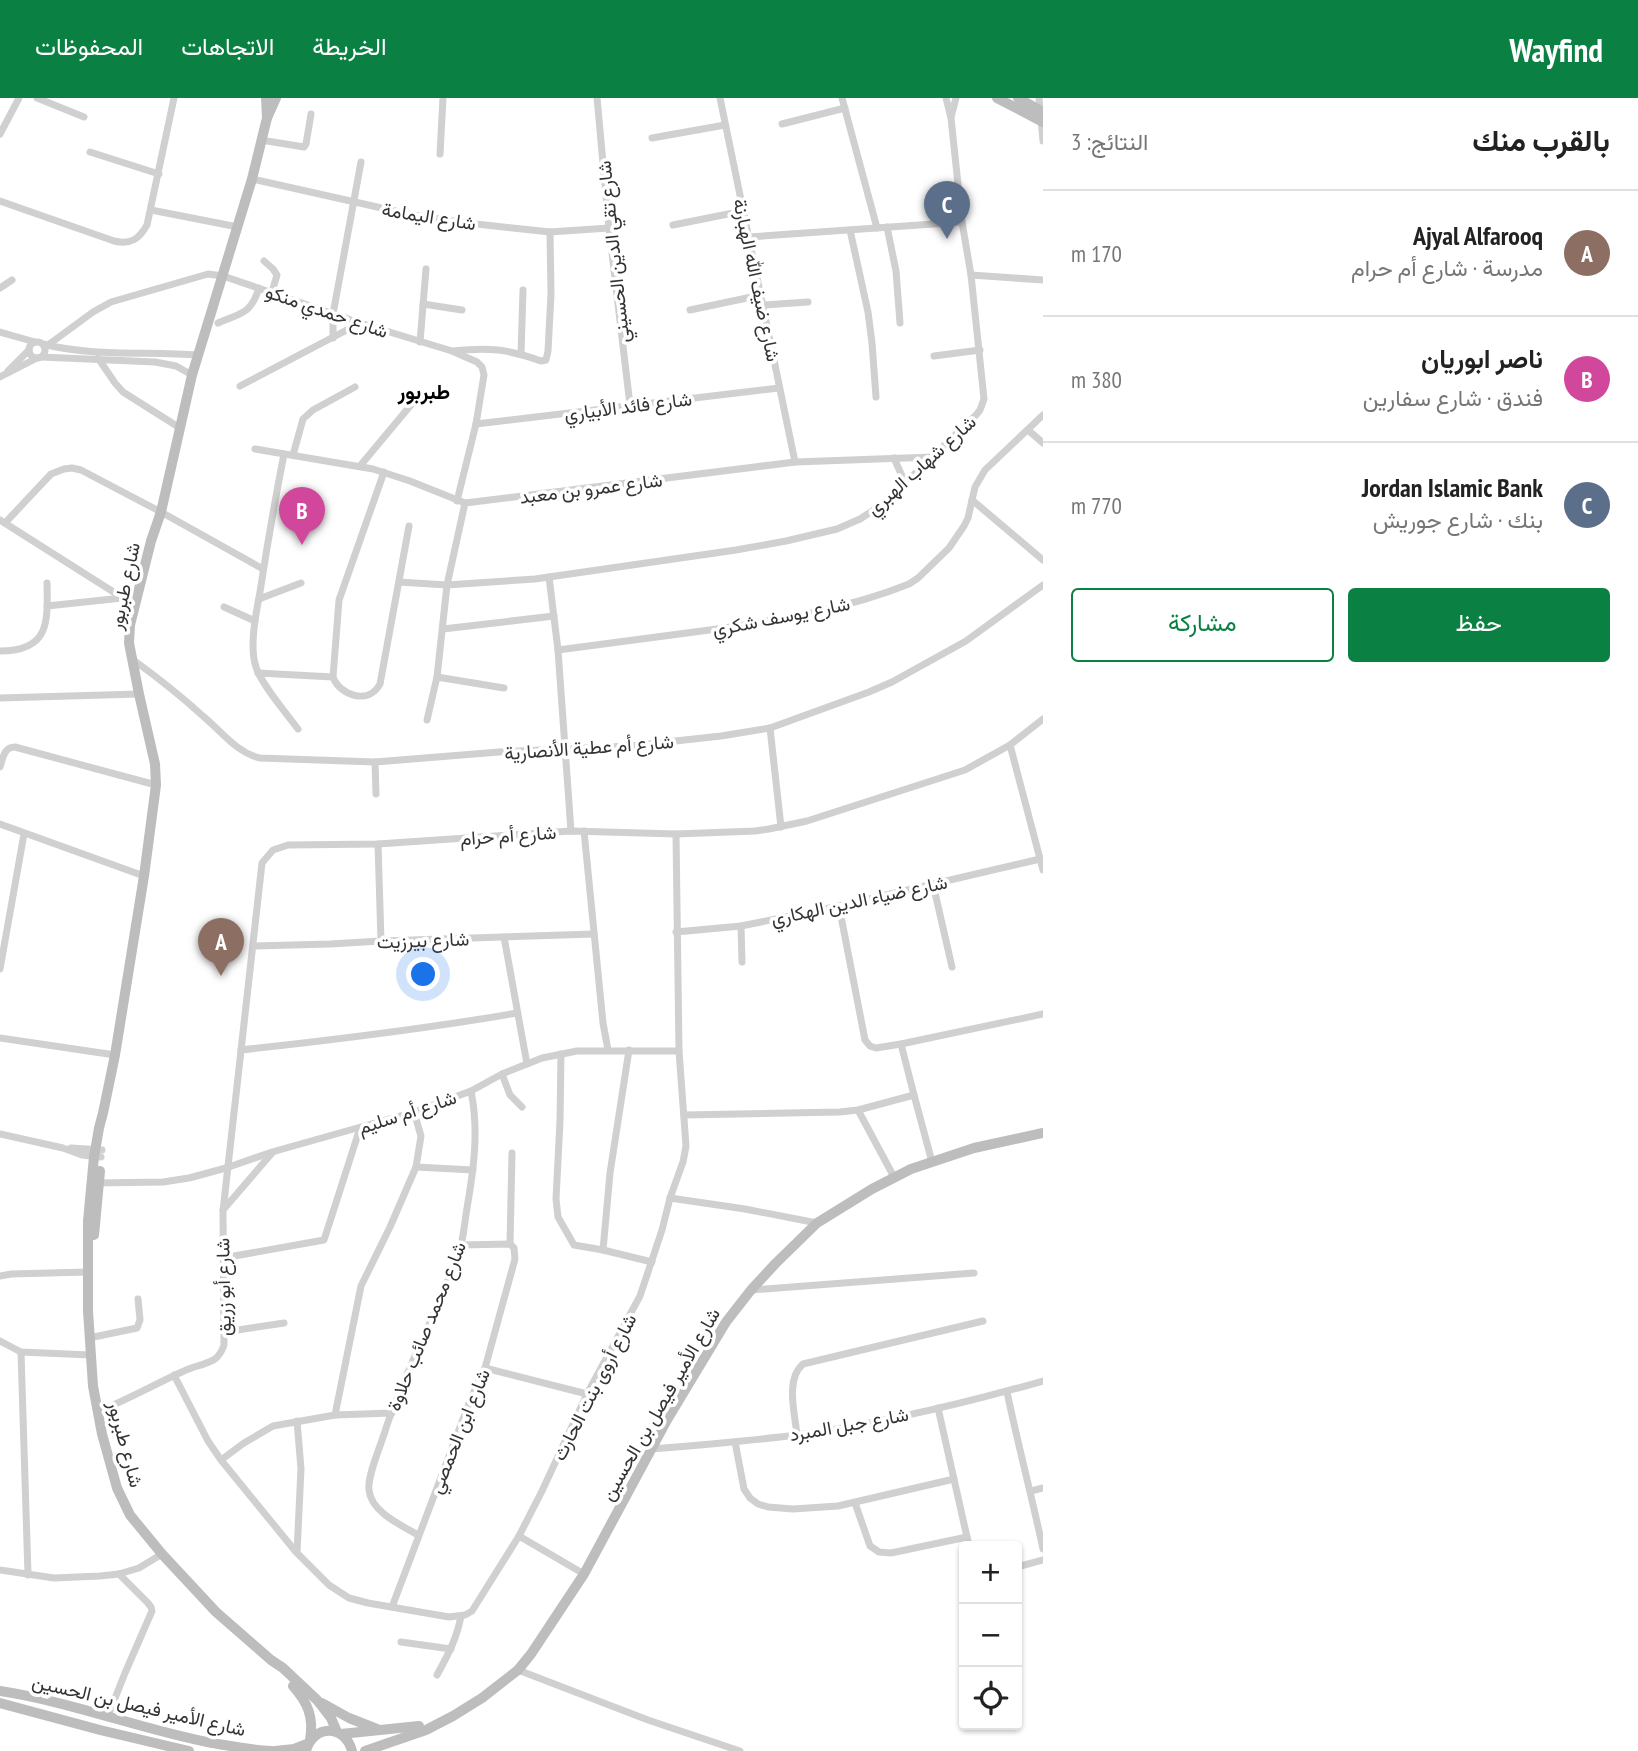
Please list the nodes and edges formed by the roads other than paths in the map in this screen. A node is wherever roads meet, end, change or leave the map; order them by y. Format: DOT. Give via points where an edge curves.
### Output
graph roads {
  1 [pos="19,98"];
  2 [pos="37,98"];
  3 [pos="174,98"];
  4 [pos="266,98"];
  5 [pos="276,98"];
  6 [pos="443,98"];
  7 [pos="597,98"];
  8 [pos="720,98"];
  9 [pos="842,98"];
  10 [pos="946,98"];
  11 [pos="956,98"];
  12 [pos="998,98"];
  13 [pos="1018,98"];
  14 [pos="845,108"];
  15 [pos="1041,113"];
  16 [pos="311,114"];
  17 [pos="84,117"];
  18 [pos="267,118"];
  19 [pos="950,118"];
  20 [pos="782,124"];
  21 [pos="725,125"];
  22 [pos="0,134"];
  23 [pos="652,138"];
  24 [pos="261,140"];
  25 [pos="1043,141"];
  26 [pos="90,152"];
  27 [pos="440,154"];
  28 [pos="361,162"];
  29 [pos="159,174"];
  30 [pos="252,179"];
  31 [pos="0,201"];
  32 [pos="354,203"];
  33 [pos="151,211"];
  34 [pos="743,211"];
  35 [pos="962,222"];
  36 [pos="673,225"];
  37 [pos="238,227"];
  38 [pos="887,227"];
  39 [pos="609,228"];
  40 [pos="877,228"];
  41 [pos="850,230"];
  42 [pos="550,232"];
  43 [pos="749,237"];
  44 [pos="264,261"];
  45 [pos="426,269"];
  46 [pos="971,275"];
  47 [pos="223,276"];
  48 [pos="1043,280"];
  49 [pos="12,281"];
  50 [pos="0,288"];
  51 [pos="258,288"];
  52 [pos="523,290"];
  53 [pos="272,292"];
  54 [pos="761,295"];
  55 [pos="808,302"];
  56 [pos="423,304"];
  57 [pos="764,305"];
  58 [pos="462,310"];
  59 [pos="690,310"];
  60 [pos="333,314"];
  61 [pos="218,323"];
  62 [pos="360,323"];
  63 [pos="900,323"];
  64 [pos="0,332"];
  65 [pos="9,335"];
  66 [pos="333,338"];
  67 [pos="419,342"];
  68 [pos="42,344"];
  69 [pos="29,349"];
  70 [pos="980,350"];
  71 [pos="452,351"];
  72 [pos="521,354"];
  73 [pos="199,355"];
  74 [pos="934,356"];
  75 [pos="40,357"];
  76 [pos="98,358"];
  77 [pos="2,375"];
  78 [pos="192,375"];
  79 [pos="240,386"];
  80 [pos="355,387"];
  81 [pos="779,388"];
  82 [pos="420,394"];
  83 [pos="876,397"];
  84 [pos="630,405"];
  85 [pos="1043,415"];
  86 [pos="476,424"];
  87 [pos="180,428"];
  88 [pos="1028,430"];
  89 [pos="1043,443"];
  90 [pos="255,449"];
  91 [pos="288,454"];
  92 [pos="934,457"];
  93 [pos="894,458"];
  94 [pos="795,462"];
  95 [pos="360,466"];
  96 [pos="384,472"];
  97 [pos="901,488"];
  98 [pos="972,500"];
  99 [pos="461,502"];
  100 [pos="161,512"];
  101 [pos="3,522"];
  102 [pos="408,526"];
  103 [pos="1043,560"];
  104 [pos="263,569"];
  105 [pos="549,577"];
  106 [pos="399,582"];
  107 [pos="47,583"];
  108 [pos="302,583"];
  109 [pos="1043,584"];
  110 [pos="447,585"];
  111 [pos="122,598"];
  112 [pos="258,599"];
  113 [pos="47,606"];
  114 [pos="134,606"];
  115 [pos="224,607"];
  116 [pos="554,616"];
  117 [pos="256,621"];
  118 [pos="443,629"];
  119 [pos="558,650"];
  120 [pos="0,651"];
  121 [pos="132,659"];
  122 [pos="258,673"];
  123 [pos="333,677"];
  124 [pos="437,677"];
  125 [pos="504,688"];
  126 [pos="139,694"];
  127 [pos="0,698"];
  128 [pos="1043,719"];
  129 [pos="426,720"];
  130 [pos="770,728"];
  131 [pos="298,729"];
  132 [pos="1010,745"];
  133 [pos="566,749"];
  134 [pos="375,762"];
  135 [pos="0,767"];
  136 [pos="156,785"];
  137 [pos="376,794"];
  138 [pos="0,824"];
  139 [pos="782,827"];
  140 [pos="571,831"];
  141 [pos="584,831"];
  142 [pos="24,834"];
  143 [pos="676,834"];
  144 [pos="378,844"];
  145 [pos="1040,859"];
  146 [pos="1043,870"];
  147 [pos="144,876"];
  148 [pos="933,884"];
  149 [pos="839,906"];
  150 [pos="741,926"];
  151 [pos="676,932"];
  152 [pos="594,934"];
  153 [pos="504,937"];
  154 [pos="381,941"];
  155 [pos="253,946"];
  156 [pos="742,962"];
  157 [pos="952,967"];
  158 [pos="0,970"];
  159 [pos="517,1013"];
  160 [pos="1043,1014"];
  161 [pos="0,1038"];
  162 [pos="901,1044"];
  163 [pos="241,1049"];
  164 [pos="608,1050"];
  165 [pos="629,1050"];
  166 [pos="679,1051"];
  167 [pos="561,1054"];
  168 [pos="115,1055"];
  169 [pos="527,1064"];
  170 [pos="502,1074"];
  171 [pos="471,1091"];
  172 [pos="914,1095"];
  173 [pos="522,1107"];
  174 [pos="858,1110"];
  175 [pos="414,1112"];
  176 [pos="684,1115"];
  177 [pos="360,1128"];
  178 [pos="1043,1133"];
  179 [pos="0,1134"];
  180 [pos="272,1152"];
  181 [pos="98,1153"];
  182 [pos="512,1153"];
  183 [pos="932,1161"];
  184 [pos="416,1167"];
  185 [pos="226,1168"];
  186 [pos="473,1170"];
  187 [pos="894,1177"];
  188 [pos="95,1186"];
  189 [pos="670,1198"];
  190 [pos="223,1211"];
  191 [pos="817,1223"];
  192 [pos="510,1244"];
  193 [pos="461,1245"];
  194 [pos="603,1250"];
  195 [pos="223,1258"];
  196 [pos="652,1262"];
  197 [pos="89,1267"];
  198 [pos="974,1273"];
  199 [pos="0,1276"];
  200 [pos="751,1290"];
  201 [pos="138,1299"];
  202 [pos="983,1321"];
  203 [pos="284,1323"];
  204 [pos="224,1332"];
  205 [pos="89,1338"];
  206 [pos="0,1341"];
  207 [pos="21,1353"];
  208 [pos="90,1355"];
  209 [pos="485,1368"];
  210 [pos="174,1376"];
  211 [pos="1043,1381"];
  212 [pos="1007,1391"];
  213 [pos="587,1394"];
  214 [pos="938,1408"];
  215 [pos="97,1412"];
  216 [pos="391,1413"];
  217 [pos="335,1415"];
  218 [pos="297,1421"];
  219 [pos="797,1435"];
  220 [pos="735,1442"];
  221 [pos="652,1449"];
  222 [pos="221,1460"];
  223 [pos="954,1479"];
  224 [pos="1043,1488"];
  225 [pos="1031,1491"];
  226 [pos="855,1503"];
  227 [pos="418,1535"];
  228 [pos="519,1536"];
  229 [pos="967,1537"];
  230 [pos="968,1541"];
  231 [pos="1043,1549"];
  232 [pos="296,1552"];
  233 [pos="162,1553"];
  234 [pos="1043,1560"];
  235 [pos="1022,1566"];
  236 [pos="0,1570"];
  237 [pos="119,1574"];
  238 [pos="584,1574"];
  239 [pos="28,1575"];
  240 [pos="392,1606"];
  241 [pos="461,1616"];
  242 [pos="401,1642"];
  243 [pos="451,1649"];
  244 [pos="271,1660"];
  245 [pos="518,1670"];
  246 [pos="437,1675"];
  247 [pos="0,1691"];
  248 [pos="317,1700"];
  249 [pos="0,1703"];
  250 [pos="62,1705"];
  251 [pos="108,1716"];
  252 [pos="55,1718"];
  253 [pos="436,1725"];
  254 [pos="383,1731"];
  255 [pos="339,1733"];
  256 [pos="308,1745"];
  257 [pos="189,1751"];
  258 [pos="273,1751"];
  259 [pos="352,1751"];
  260 [pos="365,1751"];
  261 [pos="740,1751"];
  1 -- 22 [label="street"];
  2 -- 17 [label="street"];
  3 -- 29 [label="street"];
  4 -- 18 [label="street, شارع طبربور"];
  5 -- 18 [label="street, شارع طبربور"];
  6 -- 27 [label="street"];
  7 -- 39 [label="street, شارع تقي الدين الحسيني"];
  8 -- 21 [label="street, شارع ضيف الله الهبارنة"];
  9 -- 14 [label="street"];
  10 -- 19 [label="street, شارع شهاب الهبري"];
  11 -- 19 [label="street, شارع شهاب الهبري"];
  12 -- 15 [label="street"];
  13 -- 15 [label="street"];
  14 -- 20 [label="street"];
  14 -- 40 [label="street"];
  15 -- 25 [label="street"];
  16 -- 24 [label="street" via="303,147"];
  18 -- 24 [label="street, شارع طبربور"];
  19 -- 35 [label="street, شارع شهاب الهبري"];
  21 -- 23 [label="street"];
  21 -- 34 [label="street, شارع ضيف الله الهبارنة"];
  24 -- 30 [label="street, شارع طبربور"];
  26 -- 29 [label="street"];
  28 -- 32 [label="street"];
  29 -- 33 [label="street"];
  30 -- 32 [label="street, شارع اليمامة"];
  30 -- 37 [label="street, شارع طبربور"];
  31 -- 33 [label="street" via="123,243 137,238"];
  32 -- 42 [label="street, شارع اليمامة"];
  32 -- 60 [label="street"];
  33 -- 37 [label="street"];
  34 -- 36 [label="street"];
  34 -- 43 [label="street, شارع ضيف الله الهبارنة"];
  35 -- 38 [label="street"];
  35 -- 46 [label="street, شارع شهاب الهبري"];
  37 -- 47 [label="street, شارع طبربور"];
  38 -- 40 [label="street"];
  38 -- 63 [label="street"];
  39 -- 42 [label="street, شارع اليمامة"];
  39 -- 84 [label="street, شارع تقي الدين الحسيني"];
  40 -- 41 [label="street"];
  41 -- 43 [label="street"];
  41 -- 83 [label="street" via="873,343"];
  42 -- 72 [label="street" via="547,355 544,361"];
  43 -- 54 [label="street, شارع ضيف الله الهبارنة"];
  44 -- 53 [label="street" via="277,275"];
  45 -- 56 [label="street"];
  46 -- 48 [label="street"];
  46 -- 70 [label="street, شارع شهاب الهبري"];
  47 -- 51 [label="street, شارع حمدي منكو"];
  47 -- 68 [label="street, شارع حمدي منكو" via="208,274 111,302"];
  47 -- 73 [label="street, شارع طبربور"];
  49 -- 50 [label="street"];
  51 -- 53 [label="street, شارع حمدي منكو"];
  51 -- 61 [label="street" via="247,310"];
  52 -- 72 [label="street"];
  53 -- 60 [label="street, شارع حمدي منكو"];
  54 -- 57 [label="street, شارع ضيف الله الهبارنة"];
  54 -- 59 [label="street"];
  55 -- 57 [label="street"];
  56 -- 58 [label="street"];
  56 -- 67 [label="street"];
  57 -- 81 [label="street, شارع ضيف الله الهبارنة"];
  60 -- 62 [label="street, شارع حمدي منكو"];
  60 -- 66 [label="street"];
  62 -- 66 [label="street"];
  62 -- 67 [label="street, شارع حمدي منكو"];
  64 -- 65 [label="street"];
  65 -- 68 [label="street"];
  65 -- 69 [label="street"];
  66 -- 79 [label="street"];
  67 -- 71 [label="street, شارع حمدي منكو"];
  68 -- 69 [label="street"];
  68 -- 73 [label="street" via="75,351"];
  68 -- 75 [label="street" via="45,351"];
  69 -- 75 [label="street"];
  69 -- 77 [label="street"];
  70 -- 74 [label="street"];
  70 -- 92 [label="street, شارع شهاب الهبري" via="983,405"];
  71 -- 72 [label="street" via="492,349"];
  71 -- 86 [label="street, شارع حمدي منكو" via="482,367"];
  73 -- 78 [label="street, شارع طبربور"];
  75 -- 76 [label="street"];
  75 -- 77 [label="street"];
  76 -- 78 [label="street" via="163,363"];
  76 -- 87 [label="street" via="123,392"];
  78 -- 87 [label="street, شارع طبربور"];
  80 -- 91 [label="street" via="303,419"];
  81 -- 84 [label="street, شارع فائد الأبياري"];
  81 -- 94 [label="street, شارع ضيف الله الهبارنة"];
  82 -- 95 [label="street"];
  84 -- 86 [label="street, شارع فائد الأبياري"];
  85 -- 88 [label="street, شارع يوسف شكري"];
  86 -- 99 [label="street, شارع حمدي منكو"];
  87 -- 100 [label="street, شارع طبربور"];
  88 -- 89 [label="street"];
  88 -- 98 [label="street, شارع يوسف شكري" via="980,476"];
  90 -- 91 [label="street"];
  91 -- 95 [label="street"];
  91 -- 104 [label="street"];
  92 -- 93 [label="street, شارع عمرو بن معبد"];
  92 -- 97 [label="street, شارع شهاب الهبري"];
  93 -- 94 [label="street, شارع عمرو بن معبد"];
  93 -- 97 [label="street" via="902,476"];
  94 -- 99 [label="street, شارع عمرو بن معبد"];
  95 -- 96 [label="street"];
  96 -- 99 [label="street"];
  96 -- 123 [label="street" via="339,600"];
  97 -- 105 [label="street, شارع شهاب الهبري" via="860,519 823,533"];
  98 -- 103 [label="street"];
  98 -- 119 [label="street, شارع يوسف شكري" via="964,526 949,548 918,578 901,587 806,615"];
  99 -- 110 [label="street, شارع حمدي منكو"];
  100 -- 101 [label="street" via="72,468 51,474"];
  100 -- 104 [label="street"];
  100 -- 114 [label="street, شارع طبربور"];
  101 -- 111 [label="street"];
  102 -- 106 [label="street"];
  104 -- 112 [label="street"];
  105 -- 110 [label="street, شارع شهاب الهبري"];
  105 -- 116 [label="street"];
  106 -- 110 [label="street, شارع شهاب الهبري"];
  106 -- 123 [label="street" via="377,689 368,695 352,695 339,688"];
  107 -- 113 [label="street"];
  108 -- 112 [label="street"];
  109 -- 130 [label="street, شارع أم عطية الأنصارية" via="967,640 892,682"];
  110 -- 118 [label="street, شارع حمدي منكو"];
  111 -- 113 [label="street"];
  111 -- 114 [label="street"];
  112 -- 117 [label="street"];
  113 -- 120 [label="street" via="45,625 35,643"];
  114 -- 121 [label="street, شارع طبربور" via="129,637"];
  115 -- 117 [label="street"];
  116 -- 118 [label="street"];
  116 -- 119 [label="street"];
  117 -- 122 [label="street"];
  118 -- 124 [label="street, شارع حمدي منكو"];
  119 -- 133 [label="street"];
  121 -- 126 [label="street, شارع طبربور"];
  121 -- 134 [label="street, شارع أم عطية الأنصارية" via="251,757"];
  122 -- 123 [label="street"];
  122 -- 131 [label="street"];
  124 -- 125 [label="street"];
  124 -- 129 [label="street, شارع حمدي منكو"];
  126 -- 127 [label="street"];
  126 -- 136 [label="street, شارع طبربور"];
  128 -- 132 [label="street, شارع أم حرام"];
  130 -- 133 [label="street, شارع أم عطية الأنصارية" via="669,742"];
  130 -- 139 [label="street"];
  132 -- 139 [label="street, شارع أم حرام" via="946,777"];
  132 -- 145 [label="street"];
  133 -- 134 [label="street, شارع أم عطية الأنصارية"];
  133 -- 140 [label="street"];
  134 -- 137 [label="street"];
  135 -- 136 [label="street" via="5,751 15,747"];
  136 -- 147 [label="street, شارع طبربور"];
  138 -- 142 [label="street"];
  139 -- 143 [label="street, شارع أم حرام"];
  140 -- 141 [label="street, شارع أم حرام"];
  140 -- 144 [label="street, شارع أم حرام"];
  141 -- 143 [label="street, شارع أم حرام"];
  141 -- 152 [label="street"];
  142 -- 147 [label="street"];
  142 -- 158 [label="street"];
  143 -- 151 [label="street, شارع أروى بنت الحارث"];
  144 -- 154 [label="street"];
  144 -- 155 [label="street, شارع أم حرام" via="288,845 268,854 262,863"];
  145 -- 146 [label="street"];
  145 -- 148 [label="street, شارع ضياء الدين الهكاري"];
  147 -- 168 [label="street, شارع طبربور"];
  148 -- 149 [label="street, شارع ضياء الدين الهكاري"];
  148 -- 157 [label="street"];
  149 -- 150 [label="street, شارع ضياء الدين الهكاري"];
  149 -- 162 [label="street" via="865,1040 876,1048"];
  150 -- 151 [label="street, شارع ضياء الدين الهكاري"];
  150 -- 156 [label="street"];
  151 -- 166 [label="street, شارع أروى بنت الحارث"];
  152 -- 153 [label="street, شارع بيرزيت"];
  152 -- 164 [label="street"];
  153 -- 154 [label="street, شارع بيرزيت"];
  153 -- 159 [label="street"];
  154 -- 155 [label="street, شارع بيرزيت"];
  155 -- 163 [label="street, شارع أم حرام"];
  159 -- 163 [label="street" via="386,1034"];
  159 -- 169 [label="street"];
  160 -- 162 [label="street"];
  161 -- 168 [label="street"];
  162 -- 172 [label="street"];
  163 -- 185 [label="street, شارع أم حرام"];
  164 -- 165 [label="street, شارع أم سليم"];
  164 -- 167 [label="street, شارع أم سليم"];
  165 -- 166 [label="street, شارع أم سليم"];
  165 -- 194 [label="street"];
  166 -- 176 [label="street, شارع أروى بنت الحارث"];
  167 -- 169 [label="street, شارع أم سليم"];
  167 -- 194 [label="street" via="558,1217 579,1247"];
  168 -- 181 [label="street, شارع طبربور"];
  169 -- 170 [label="street, شارع أم سليم"];
  170 -- 171 [label="street, شارع أم سليم"];
  170 -- 173 [label="street" via="510,1095"];
  171 -- 175 [label="street, شارع أم سليم"];
  171 -- 186 [label="street, شارع محمد صائب حلاوة" via="476,1126"];
  172 -- 174 [label="street"];
  172 -- 183 [label="street"];
  174 -- 176 [label="street"];
  174 -- 187 [label="street"];
  175 -- 177 [label="street, شارع أم سليم"];
  175 -- 184 [label="street" via="421,1136"];
  176 -- 189 [label="street, شارع أروى بنت الحارث" via="685,1153"];
  177 -- 180 [label="street, شارع أم سليم"];
  177 -- 195 [label="street" via="324,1240"];
  178 -- 183 [label="street, شارع الأمير فيصل بن الحسين"];
  179 -- 181 [label="street"];
  180 -- 185 [label="street, شارع أم سليم"];
  180 -- 190 [label="street"];
  181 -- 188 [label="street, شارع طبربور"];
  182 -- 192 [label="street"];
  183 -- 187 [label="street, شارع الأمير فيصل بن الحسين"];
  184 -- 186 [label="street"];
  184 -- 217 [label="street" via="361,1286"];
  185 -- 188 [label="street, شارع أم سليم" via="163,1182"];
  185 -- 190 [label="street, شارع أبو زريق"];
  186 -- 193 [label="street, شارع محمد صائب حلاوة"];
  187 -- 191 [label="street, شارع الأمير فيصل بن الحسين"];
  188 -- 197 [label="street, شارع طبربور" via="96,1222"];
  189 -- 191 [label="street"];
  189 -- 196 [label="street, شارع أروى بنت الحارث"];
  190 -- 195 [label="street, شارع أبو زريق"];
  191 -- 200 [label="street, شارع الأمير فيصل بن الحسين"];
  192 -- 193 [label="street"];
  192 -- 209 [label="street, شارع ابن الحمصي" via="516,1252 513,1267"];
  193 -- 216 [label="street, شارع محمد صائب حلاوة"];
  194 -- 196 [label="street"];
  195 -- 204 [label="street, شارع أبو زريق"];
  196 -- 213 [label="street, شارع أروى بنت الحارث" via="640,1296"];
  197 -- 199 [label="street"];
  197 -- 205 [label="street, شارع طبربور"];
  198 -- 200 [label="street"];
  200 -- 221 [label="street, شارع الأمير فيصل بن الحسين" via="726,1322"];
  201 -- 205 [label="street" via="137,1328"];
  202 -- 219 [label="street" via="803,1364 795,1372 792,1387"];
  203 -- 204 [label="street"];
  204 -- 210 [label="street, شارع أبو زريق" via="224,1345 217,1357"];
  205 -- 208 [label="street, شارع طبربور"];
  206 -- 207 [label="street"];
  207 -- 208 [label="street"];
  207 -- 239 [label="street"];
  208 -- 215 [label="street, شارع طبربور"];
  209 -- 213 [label="street"];
  209 -- 227 [label="street, شارع ابن الحمصي"];
  210 -- 215 [label="street, شارع أبو زريق"];
  210 -- 222 [label="street"];
  211 -- 212 [label="street, شارع جبل المبرد"];
  212 -- 214 [label="street, شارع جبل المبرد"];
  212 -- 225 [label="street"];
  213 -- 228 [label="street, شارع أروى بنت الحارث"];
  214 -- 219 [label="street, شارع جبل المبرد"];
  214 -- 223 [label="street"];
  215 -- 233 [label="street, شارع طبربور" via="121,1498"];
  216 -- 217 [label="street"];
  216 -- 227 [label="street, شارع محمد صائب حلاوة" via="369,1489 376,1507"];
  217 -- 218 [label="street"];
  218 -- 222 [label="street" via="263,1431"];
  218 -- 232 [label="street" via="301,1480"];
  219 -- 220 [label="street, شارع جبل المبرد"];
  220 -- 221 [label="street, شارع جبل المبرد"];
  220 -- 226 [label="street" via="744,1489 758,1504 793,1509"];
  221 -- 238 [label="street, شارع الأمير فيصل بن الحسين"];
  222 -- 232 [label="street"];
  223 -- 226 [label="street"];
  223 -- 229 [label="street"];
  224 -- 225 [label="street"];
  225 -- 231 [label="street"];
  226 -- 229 [label="street" via="870,1546 879,1552"];
  227 -- 240 [label="street, شارع ابن الحمصي"];
  228 -- 238 [label="street"];
  228 -- 241 [label="street, شارع أروى بنت الحارث" via="476,1607"];
  229 -- 230 [label="street"];
  232 -- 240 [label="street" via="342,1594"];
  233 -- 237 [label="street"];
  233 -- 244 [label="street, شارع طبربور" via="216,1612"];
  234 -- 235 [label="street"];
  236 -- 239 [label="street"];
  237 -- 239 [label="street"];
  237 -- 251 [label="street" via="152,1611"];
  238 -- 245 [label="street, شارع الأمير فيصل بن الحسين"];
  240 -- 241 [label="street"];
  241 -- 243 [label="street"];
  242 -- 243 [label="street"];
  243 -- 246 [label="street"];
  244 -- 248 [label="street, شارع طبربور"];
  244 -- 256 [label="street, شارع طبربور" via="306,1703 312,1721"];
  245 -- 253 [label="street, شارع الأمير فيصل بن الحسين"];
  245 -- 261 [label="street"];
  247 -- 250 [label="street, شارع الأمير فيصل بن الحسين"];
  248 -- 254 [label="street"];
  248 -- 255 [label="street, شارع طبربور"];
  249 -- 252 [label="street, شارع الأمير فيصل بن الحسين"];
  250 -- 251 [label="street, شارع الأمير فيصل بن الحسين"];
  250 -- 252 [label="street"];
  251 -- 258 [label="street, شارع الأمير فيصل بن الحسين" via="195,1740"];
  252 -- 257 [label="street, شارع الأمير فيصل بن الحسين"];
  253 -- 254 [label="street, شارع الأمير فيصل بن الحسين"];
  253 -- 260 [label="street, شارع الأمير فيصل بن الحسين"];
  254 -- 255 [label="street, شارع الأمير فيصل بن الحسين"];
  255 -- 256 [label="street, شارع الأمير فيصل بن الحسين" via="322,1731"];
  255 -- 259 [label="street, شارع طبربور"];
  256 -- 258 [label="street, شارع الأمير فيصل بن الحسين"];
}
